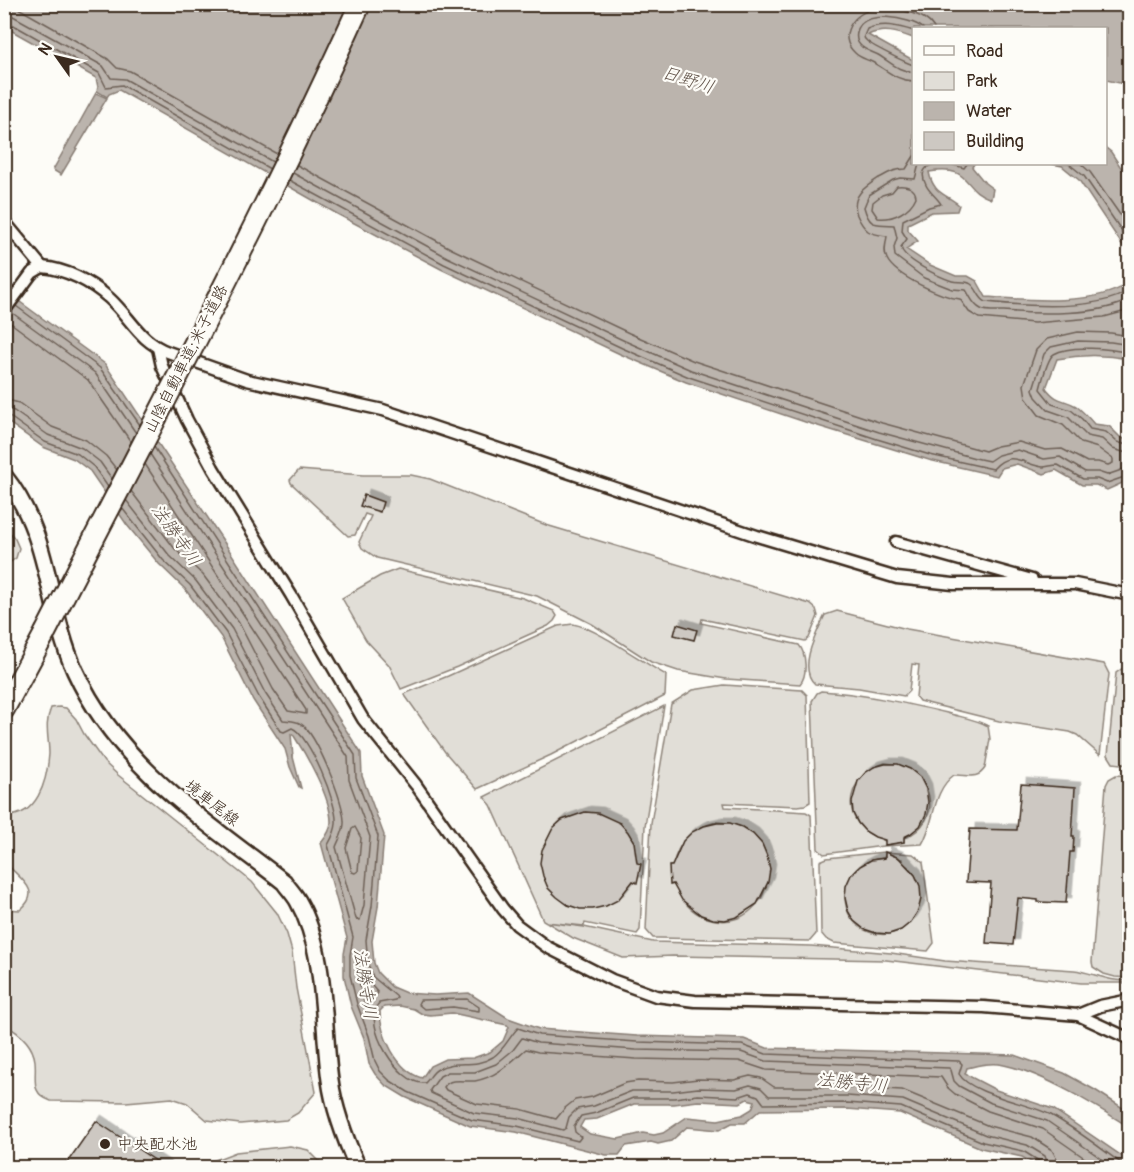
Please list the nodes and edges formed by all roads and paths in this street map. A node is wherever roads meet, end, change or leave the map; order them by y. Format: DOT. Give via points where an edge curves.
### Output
graph roads {
  1 [pos="351,4"];
  2 [pos="360,4"];
  3 [pos="4,221"];
  4 [pos="37,270"];
  5 [pos="4,311"];
  6 [pos="158,348"];
  7 [pos="4,476"];
  8 [pos="896,542"];
  9 [pos="1043,583"];
  10 [pos="1130,595"];
  11 [pos="41,630"];
  12 [pos="4,690"];
  13 [pos="4,709"];
  14 [pos="1130,1000"];
  15 [pos="1078,1015"];
  16 [pos="1130,1039"];
  17 [pos="358,1167"];
  1 -- 11 [label="highway, 山陰自動車道;米子道路"];
  2 -- 11 [label="highway, 山陰自動車道;米子道路, bridge" via="256,221"];
  3 -- 4 [label="street"];
  4 -- 5 [label="street"];
  4 -- 6 [label="street" via="55,268 92,286"];
  6 -- 9 [label="street" via="247,380 384,410 757,536 897,578 953,584"];
  6 -- 15 [label="street" via="167,377 213,468 363,719 416,785 503,909 530,935 612,980 669,999 984,1007"];
  7 -- 17 [label="main road, 境車尾線" via="27,512 75,670 97,713 129,754 173,796 284,882 298,901 318,966 330,1082"];
  8 -- 9 [label="street"];
  9 -- 10 [label="street" via="1075,584"];
  11 -- 12 [label="highway, 山陰自動車道;米子道路"];
  11 -- 13 [label="highway, 山陰自動車道;米子道路"];
  14 -- 15 [label="street"];
  15 -- 16 [label="street"];
}
